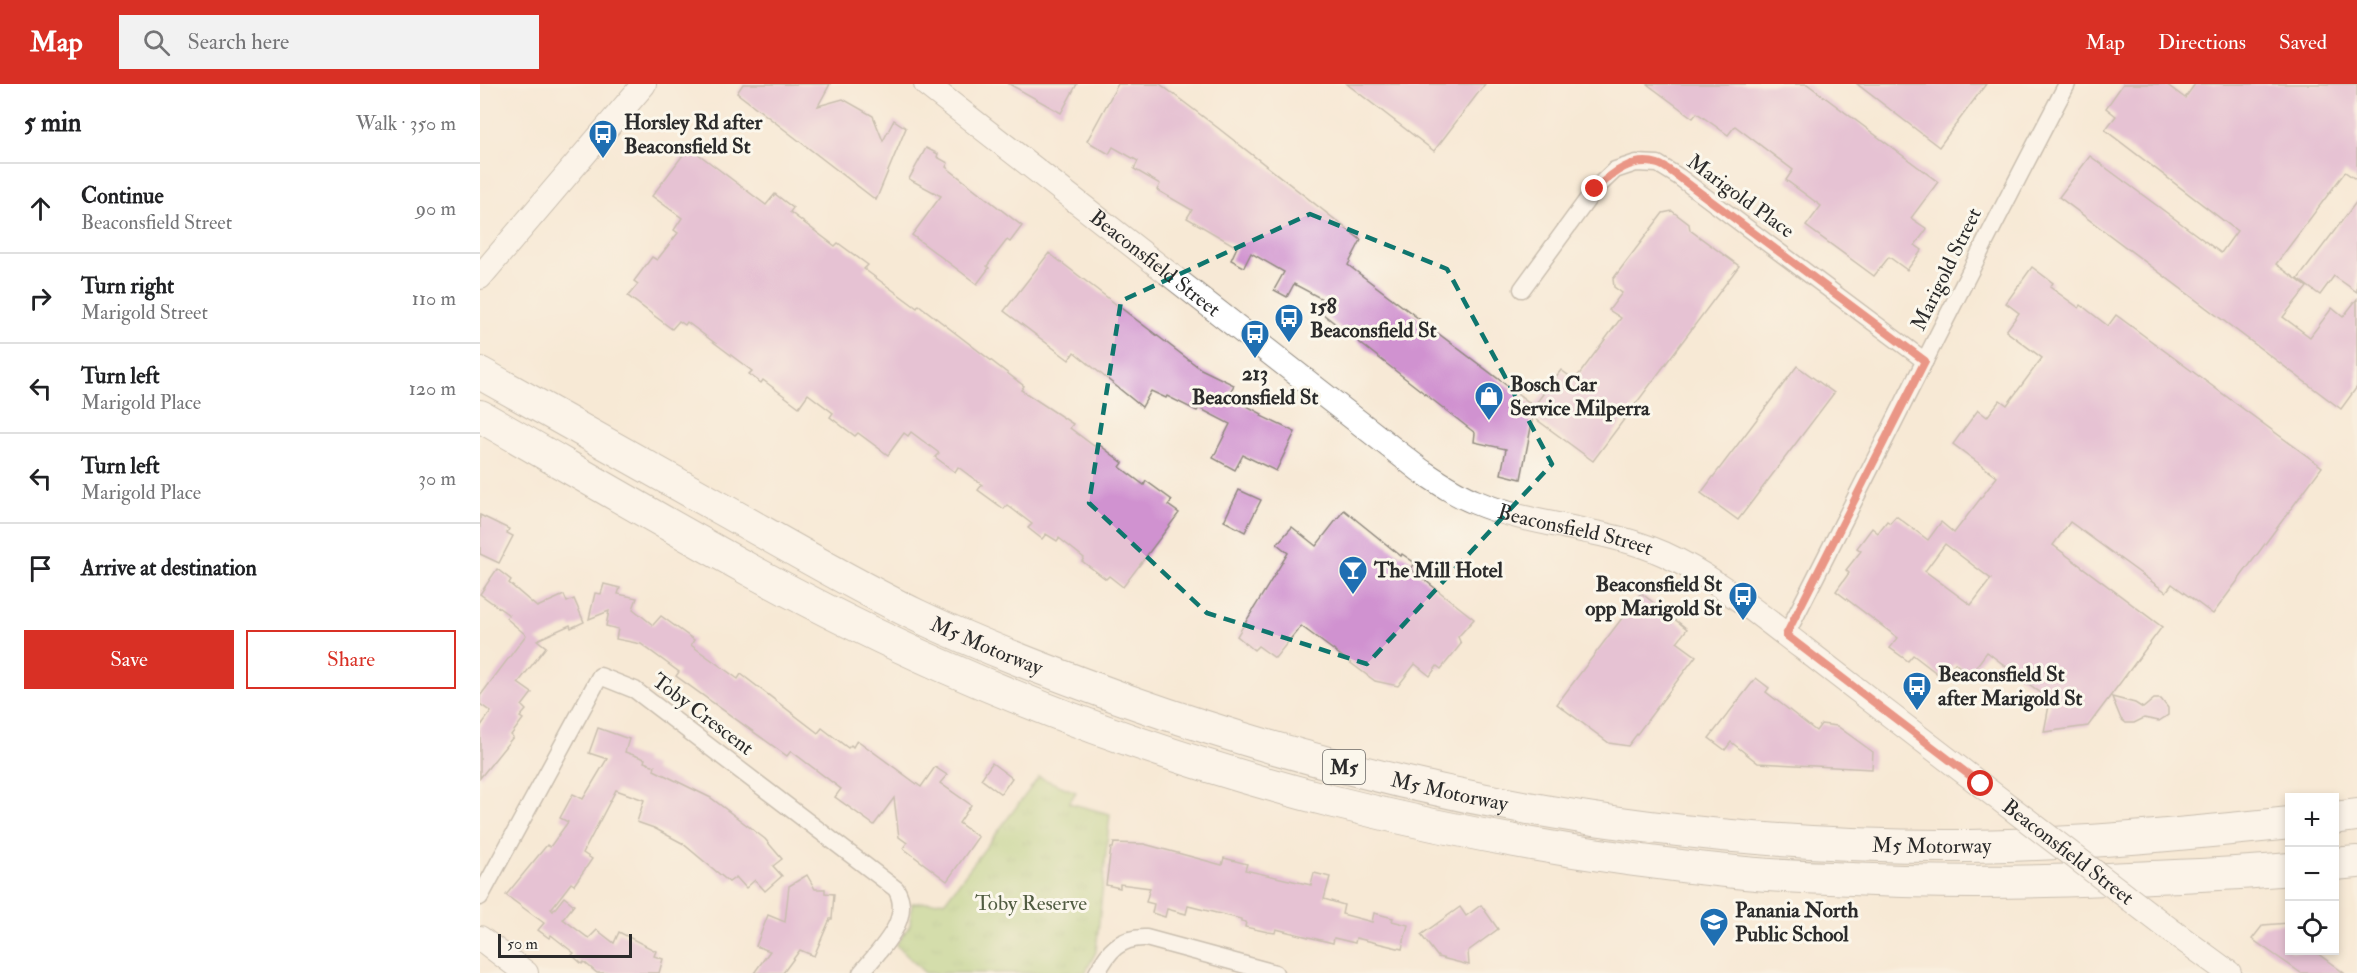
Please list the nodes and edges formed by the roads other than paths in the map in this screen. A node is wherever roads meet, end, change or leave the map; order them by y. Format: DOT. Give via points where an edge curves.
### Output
graph roads {
  1 [pos="644,84"];
  2 [pos="926,84"];
  3 [pos="2067,84"];
  4 [pos="480,277"];
  5 [pos="1522,289"];
  6 [pos="1925,361"];
  7 [pos="480,373"];
  8 [pos="480,416"];
  9 [pos="1786,635"];
  10 [pos="2357,815"];
  11 [pos="2339,817"];
  12 [pos="2285,823"];
  13 [pos="2357,862"];
  14 [pos="2339,864"];
  15 [pos="2285,869"];
  16 [pos="480,897"];
  17 [pos="480,938"];
  18 [pos="526,973"];
  19 [pos="861,973"];
  20 [pos="1097,973"];
  21 [pos="1275,973"];
  22 [pos="2229,973"];
  1 -- 4 [label="main road"];
  2 -- 9 [label="main road, Beaconsfield Street" via="1447,488 1506,512 1612,536 1665,555 1728,592"];
  3 -- 6 [label="street, Marigold Street"];
  5 -- 6 [label="street, Marigold Place" via="1595,189 1615,170 1636,163 1658,164"];
  6 -- 9 [label="street, Marigold Street"];
  7 -- 12 [label="highway, M5 Motorway / M5" via="914,614 1048,672 1184,720 1410,785 1630,825 1780,840 1944,846 2107,841"];
  8 -- 15 [label="highway, M5 Motorway / M5" via="788,591 941,666 1127,740 1317,799 1503,841 1749,874 2018,883"];
  9 -- 22 [label="main road, Beaconsfield Street, bridge"];
  10 -- 11 [label="highway"];
  13 -- 14 [label="highway"];
  16 -- 19 [label="street, Toby Crescent" via="600,676 635,690 896,889 902,908 897,925"];
  17 -- 18 [label="main road"];
  20 -- 21 [label="street" via="1113,948 1135,938"];
}
